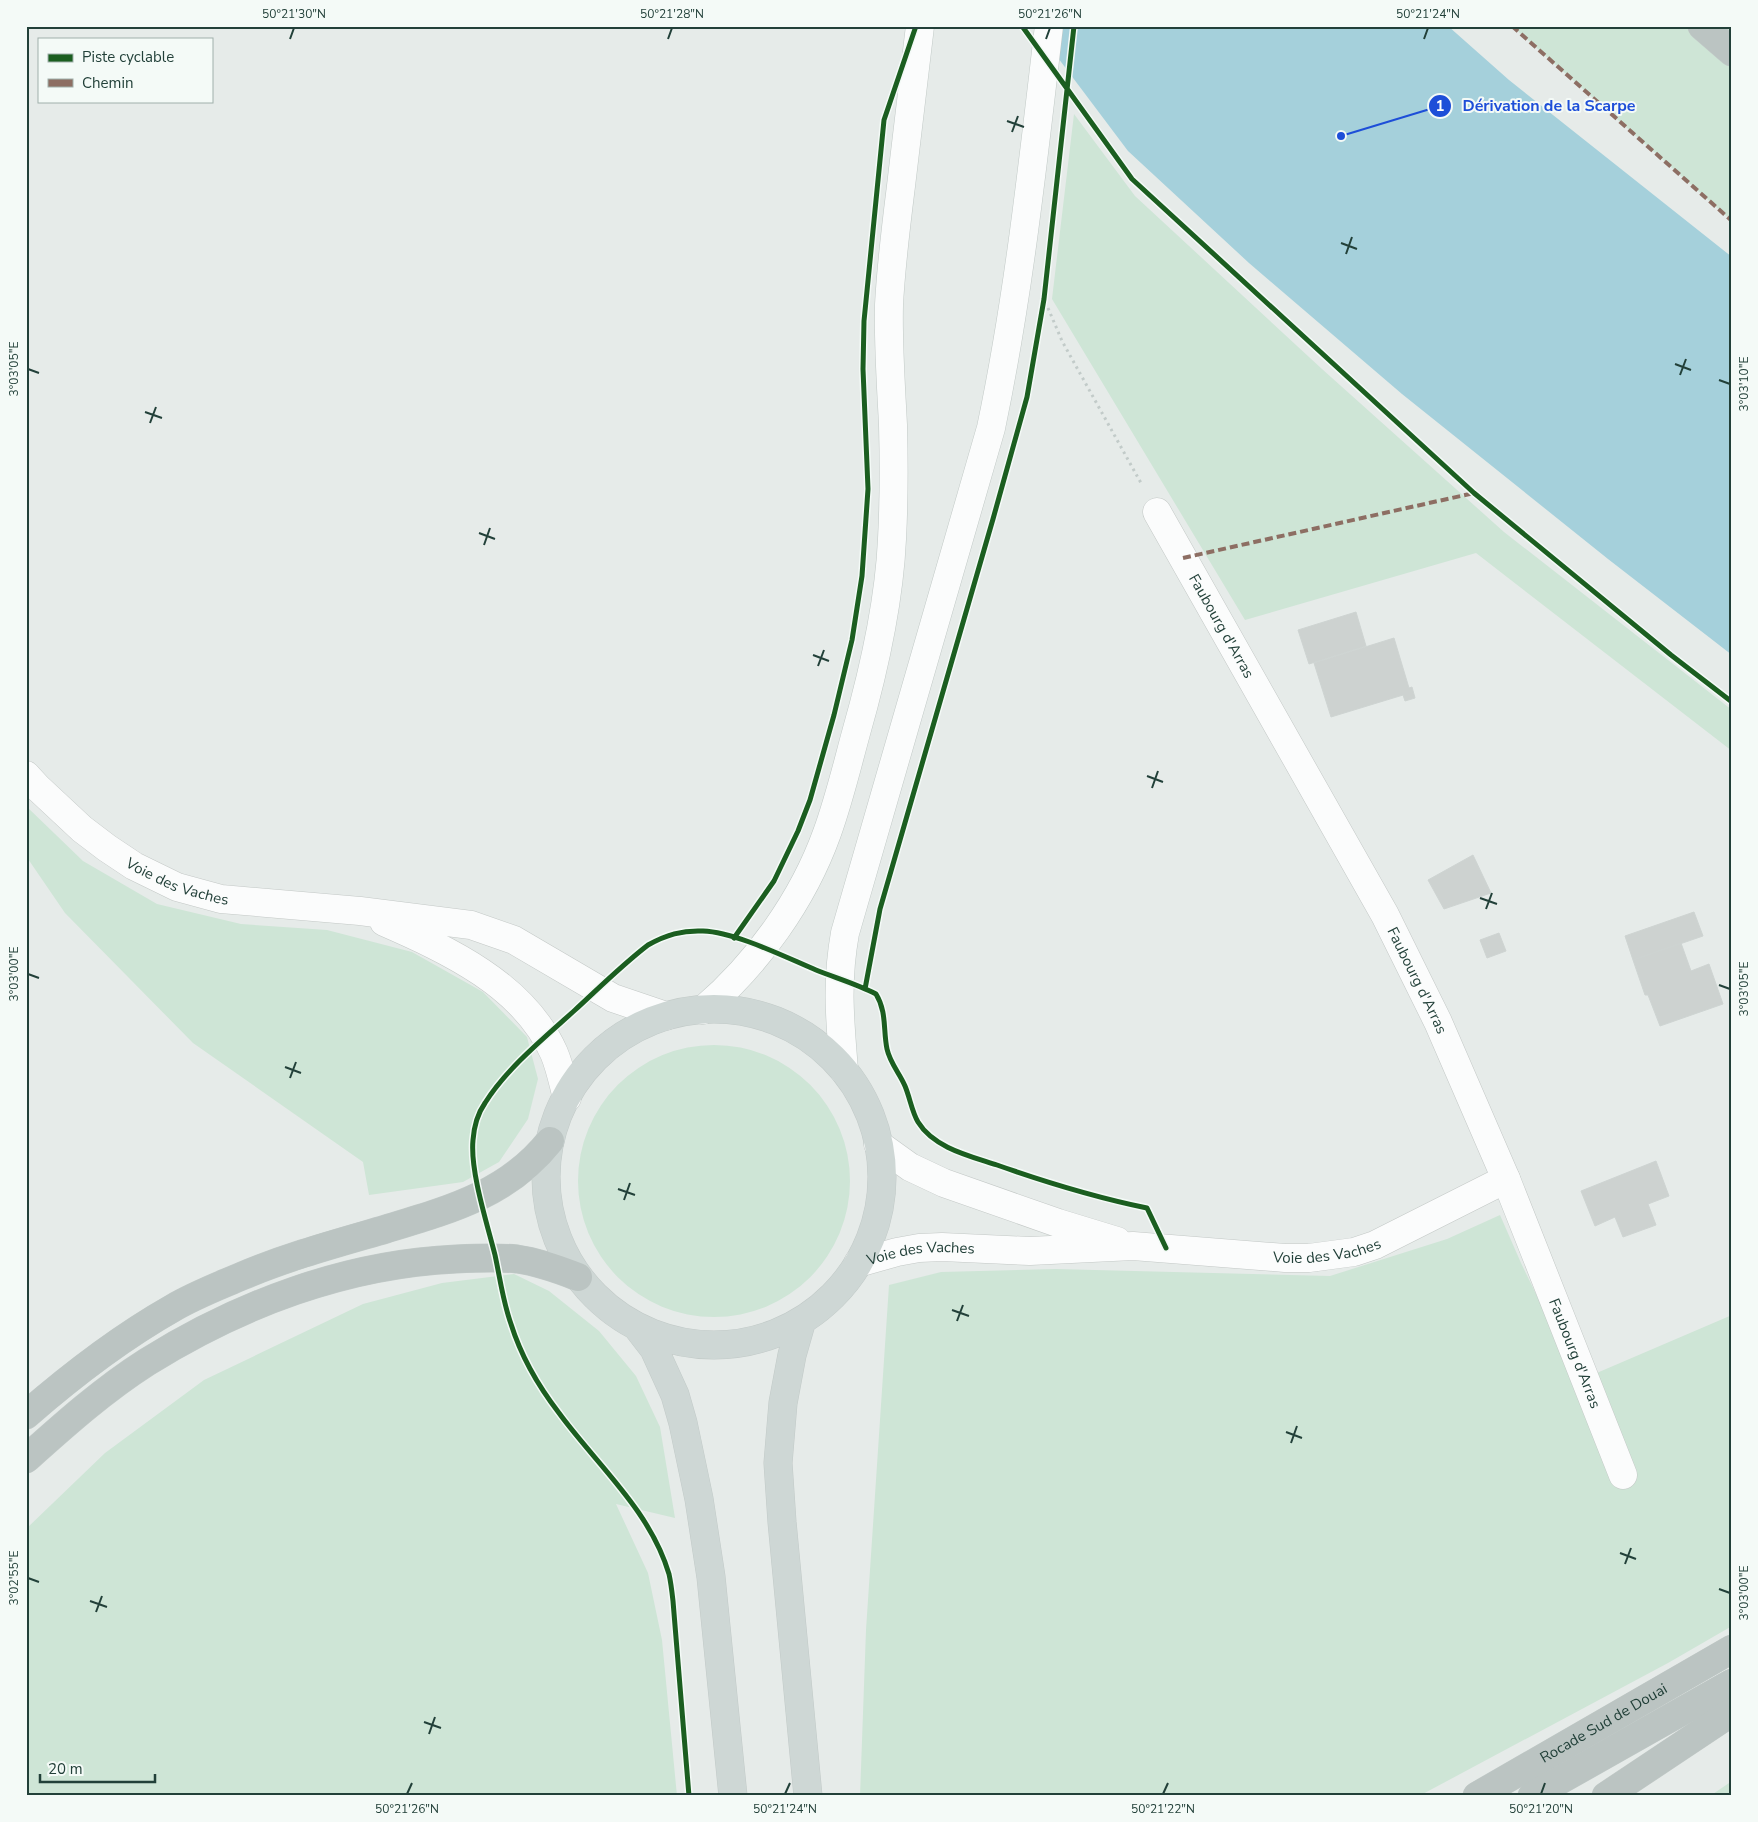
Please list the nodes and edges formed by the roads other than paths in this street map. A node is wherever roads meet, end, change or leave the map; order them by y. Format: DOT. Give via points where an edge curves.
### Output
graph roads {
  1 [pos="920,26"];
  2 [pos="1049,26"];
  3 [pos="1702,26"];
  4 [pos="1732,52"];
  5 [pos="1157,512"];
  6 [pos="26,774"];
  7 [pos="360,911"];
  8 [pos="703,1010"];
  9 [pos="666,1016"];
  10 [pos="844,1070"];
  11 [pos="566,1098"];
  12 [pos="550,1141"];
  13 [pos="878,1144"];
  14 [pos="1506,1179"];
  15 [pos="1133,1246"];
  16 [pos="858,1263"];
  17 [pos="578,1277"];
  18 [pos="802,1320"];
  19 [pos="637,1327"];
  20 [pos="26,1415"];
  21 [pos="26,1460"];
  22 [pos="1623,1475"];
  23 [pos="1732,1649"];
  24 [pos="1732,1683"];
  25 [pos="1732,1712"];
  26 [pos="733,1796"];
  27 [pos="808,1796"];
  28 [pos="1476,1796"];
  29 [pos="1532,1796"];
  30 [pos="1606,1796"];
  1 -- 8 [label="street" via="892,263 889,334 893,435 892,542 884,615 873,671 836,805 816,860 788,911 762,948"];
  2 -- 10 [label="street" via="1012,319 991,428 845,934 839,994"];
  3 -- 4 [label="highway"];
  5 -- 14 [label="street, Faubourg d'Arras" via="1389,923 1447,1039"];
  6 -- 7 [label="street, Voie des Vaches" via="82,830 134,866 177,887 221,899"];
  7 -- 9 [label="street, Voie des Vaches" via="450,921 485,929 514,940 613,998"];
  7 -- 11 [label="street, Voie des Vaches" via="448,951 514,999 541,1030 554,1053"];
  8 -- 9 [label="main road"];
  8 -- 10 [label="main road" via="750,1013 781,1023 821,1048"];
  9 -- 11 [label="main road" via="636,1029 608,1047 585,1070"];
  10 -- 13 [label="main road" via="862,1098"];
  11 -- 12 [label="main road"];
  12 -- 17 [label="main road" via="546,1172 550,1212 562,1249"];
  12 -- 20 [label="highway" via="528,1165 480,1196 436,1214 283,1260 175,1307 112,1345"];
  13 -- 15 [label="street, Voie des Vaches" via="910,1167 944,1183"];
  13 -- 16 [label="main road" via="882,1179 878,1214"];
  14 -- 15 [label="street, Voie des Vaches" via="1376,1245 1354,1252 1285,1258"];
  14 -- 22 [label="street, Faubourg d'Arras"];
  15 -- 16 [label="street, Voie des Vaches" via="1056,1251 918,1248"];
  16 -- 18 [label="main road" via="828,1301"];
  17 -- 19 [label="main road" via="599,1300"];
  17 -- 21 [label="highway" via="516,1259 445,1259 348,1274 281,1295 211,1326 146,1363 83,1410"];
  18 -- 19 [label="main road" via="755,1341 720,1346 670,1340"];
  18 -- 27 [label="main road" via="782,1403 778,1463"];
  19 -- 26 [label="main road" via="654,1350 675,1395 699,1499 711,1577"];
  23 -- 28 [label="highway, Rocade Sud de Douai"];
  24 -- 29 [label="highway, Rocade Sud de Douai"];
  25 -- 30 [label="highway"];
}
